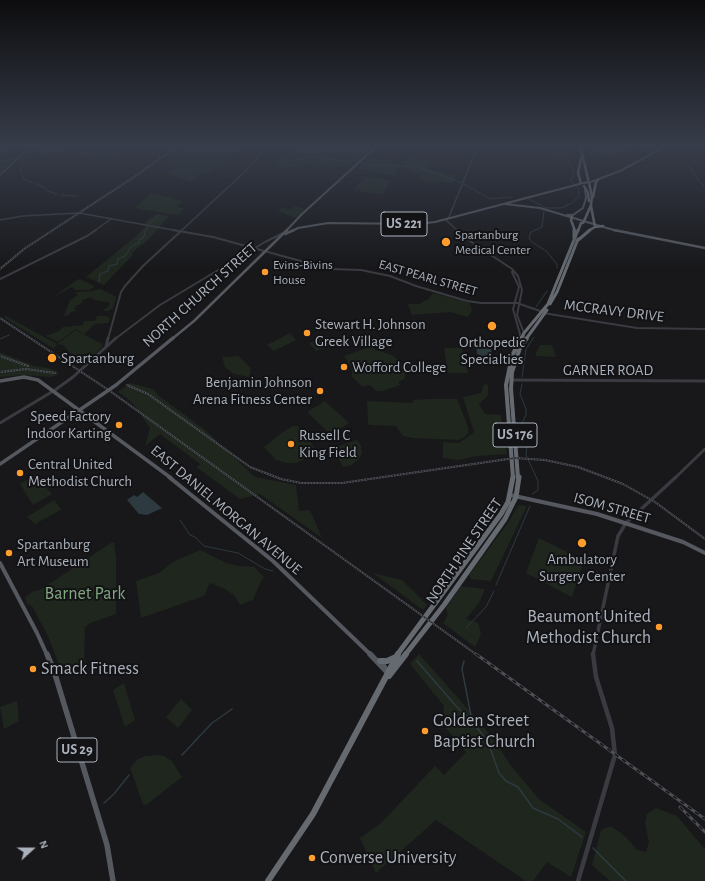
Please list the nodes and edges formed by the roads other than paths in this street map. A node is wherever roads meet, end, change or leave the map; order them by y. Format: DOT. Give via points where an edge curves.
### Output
graph roads {
  1 [pos="229,186"];
  2 [pos="334,186"];
  3 [pos="462,186"];
  4 [pos="572,186"];
  5 [pos="587,186"];
  6 [pos="587,186"];
  7 [pos="588,186"];
  8 [pos="588,186"];
  9 [pos="591,186"];
  10 [pos="591,200"];
  11 [pos="509,202"];
  12 [pos="505,204"];
  13 [pos="512,205"];
  14 [pos="591,205"];
  15 [pos="497,206"];
  16 [pos="573,216"];
  17 [pos="111,218"];
  18 [pos="584,218"];
  19 [pos="0,220"];
  20 [pos="446,220"];
  21 [pos="595,226"];
  22 [pos="602,226"];
  23 [pos="180,231"];
  24 [pos="285,233"];
  25 [pos="574,243"];
  26 [pos="705,248"];
  27 [pos="253,249"];
  28 [pos="266,252"];
  29 [pos="0,279"];
  30 [pos="517,303"];
  31 [pos="543,312"];
  32 [pos="705,329"];
  33 [pos="524,333"];
  34 [pos="519,341"];
  35 [pos="524,341"];
  36 [pos="106,347"];
  37 [pos="511,380"];
  38 [pos="0,381"];
  39 [pos="705,381"];
  40 [pos="53,391"];
  41 [pos="79,412"];
  42 [pos="0,423"];
  43 [pos="705,449"];
  44 [pos="0,464"];
  45 [pos="510,495"];
  46 [pos="516,497"];
  47 [pos="626,523"];
  48 [pos="705,553"];
  49 [pos="0,563"];
  50 [pos="452,581"];
  51 [pos="461,581"];
  52 [pos="396,656"];
  53 [pos="377,660"];
  54 [pos="389,674"];
  55 [pos="113,881"];
  56 [pos="268,881"];
  57 [pos="578,881"];
  1 -- 23 [label="street"];
  2 -- 24 [label="main road"];
  3 -- 20 [label="street" via="450,217"];
  4 -- 11 [label="main road, NORTH CHURCH STREET"];
  5 -- 10 [label="highway"];
  6 -- 16 [label="main road" via="584,206"];
  7 -- 10 [label="highway, NORTH PINE STREET"];
  8 -- 10 [label="highway"];
  9 -- 10 [label="highway, NORTH PINE STREET"];
  10 -- 14 [label="highway, NORTH PINE STREET"];
  10 -- 18 [label="highway, NORTH PINE STREET"];
  11 -- 12 [label="main road, NORTH CHURCH STREET"];
  11 -- 13 [label="main road"];
  12 -- 13 [label="main road, US 221"];
  12 -- 15 [label="main road, NORTH CHURCH STREET / US 221"];
  13 -- 15 [label="main road"];
  13 -- 16 [label="main road, US 221" via="535,207"];
  14 -- 18 [label="highway, NORTH PINE STREET"];
  14 -- 21 [label="highway"];
  15 -- 20 [label="main road, NORTH CHURCH STREET / US 221"];
  16 -- 21 [label="main road, US 221"];
  16 -- 25 [label="highway" via="571,220"];
  17 -- 19 [label="street, EAST PEARL STREET" via="78,212"];
  17 -- 23 [label="street, EAST PEARL STREET"];
  17 -- 29 [label="street" via="87,236"];
  18 -- 25 [label="highway, NORTH PINE STREET, bridge"];
  20 -- 24 [label="main road, NORTH CHURCH STREET / US 221" via="420,224 328,223"];
  20 -- 30 [label="street" via="505,264 518,283"];
  21 -- 22 [label="highway"];
  21 -- 25 [label="highway"];
  22 -- 26 [label="main road"];
  23 -- 27 [label="street, EAST PEARL STREET"];
  23 -- 36 [label="street" via="122,289"];
  24 -- 27 [label="street"];
  24 -- 28 [label="main road, NORTH CHURCH STREET / US 221"];
  25 -- 31 [label="highway, NORTH PINE STREET / US 176" via="557,292"];
  27 -- 28 [label="street, EAST PEARL STREET"];
  27 -- 36 [label="street" via="160,305"];
  28 -- 30 [label="street, EAST PEARL STREET" via="331,270 361,270 390,276 467,301"];
  28 -- 41 [label="main road, NORTH CHURCH STREET / US 221, bridge" via="194,321"];
  30 -- 31 [label="street, EAST PEARL STREET"];
  30 -- 33 [label="street" via="518,319"];
  30 -- 34 [label="street" via="513,309 520,332"];
  31 -- 32 [label="street, MCCRAVY DRIVE" via="637,328"];
  31 -- 33 [label="highway, NORTH PINE STREET / US 176"];
  31 -- 35 [label="highway, NORTH PINE STREET / US 176"];
  33 -- 34 [label="highway, NORTH PINE STREET / US 176"];
  33 -- 35 [label="street"];
  34 -- 45 [label="highway, NORTH PINE STREET / US 176" via="512,356 506,386 513,465"];
  35 -- 37 [label="highway, NORTH PINE STREET / US 176" via="515,359"];
  36 -- 40 [label="street"];
  37 -- 39 [label="street, GARNER ROAD"];
  37 -- 46 [label="highway, NORTH PINE STREET / US 176" via="519,470"];
  38 -- 40 [label="main road, EAST DANIEL MORGAN AVENUE" via="28,377 38,380"];
  40 -- 41 [label="main road, EAST DANIEL MORGAN AVENUE"];
  40 -- 42 [label="street"];
  41 -- 44 [label="main road, NORTH CHURCH STREET / US 221"];
  41 -- 53 [label="main road, EAST DANIEL MORGAN AVENUE" via="130,447 234,528"];
  43 -- 47 [label="street"];
  45 -- 46 [label="main road, ISOM STREET"];
  45 -- 50 [label="highway, NORTH PINE STREET / US 176" via="501,514"];
  46 -- 47 [label="main road, ISOM STREET" via="597,514"];
  46 -- 51 [label="highway, NORTH PINE STREET / US 176" via="505,519"];
  47 -- 48 [label="main road, ISOM STREET" via="683,542"];
  47 -- 57 [label="street" via="616,546 593,652 596,677 612,728 616,755"];
  49 -- 55 [label="main road, US 29" via="54,671 107,845"];
  50 -- 51 [label="highway"];
  50 -- 52 [label="highway, NORTH PINE STREET / US 176"];
  51 -- 54 [label="highway, NORTH PINE STREET / US 176"];
  52 -- 53 [label="highway" via="387,661"];
  52 -- 54 [label="highway, NORTH PINE STREET / US 176"];
  53 -- 54 [label="main road, EAST DANIEL MORGAN AVENUE"];
  54 -- 56 [label="highway, NORTH PINE STREET / US 176" via="312,814"];
}
